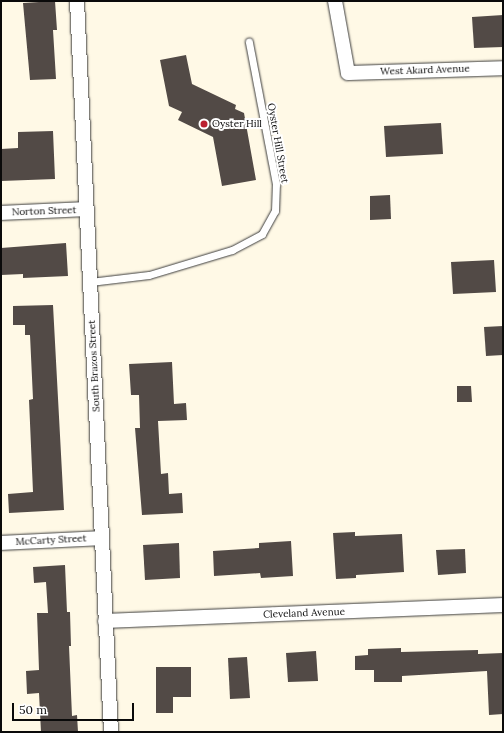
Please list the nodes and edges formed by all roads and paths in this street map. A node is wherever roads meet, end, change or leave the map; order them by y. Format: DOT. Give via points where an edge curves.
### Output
graph roads {
  1 [pos="77,1"];
  2 [pos="335,1"];
  3 [pos="249,42"];
  4 [pos="503,68"];
  5 [pos="86,209"];
  6 [pos="1,213"];
  7 [pos="90,282"];
  8 [pos="102,538"];
  9 [pos="1,543"];
  10 [pos="503,605"];
  11 [pos="106,621"];
  12 [pos="111,732"];
  1 -- 5 [label="street, South Brazos Street"];
  2 -- 4 [label="street, West Akard Avenue" via="348,73"];
  3 -- 7 [label="lane, Oyster Hill Street" via="276,184 276,212 262,234 232,250 149,275"];
  5 -- 6 [label="street, Norton Street"];
  5 -- 7 [label="street, South Brazos Street"];
  7 -- 8 [label="street, South Brazos Street"];
  8 -- 9 [label="street, McCarty Street"];
  8 -- 11 [label="street, South Brazos Street"];
  10 -- 11 [label="street, Cleveland Avenue"];
  11 -- 12 [label="street, South Brazos Street"];
}
